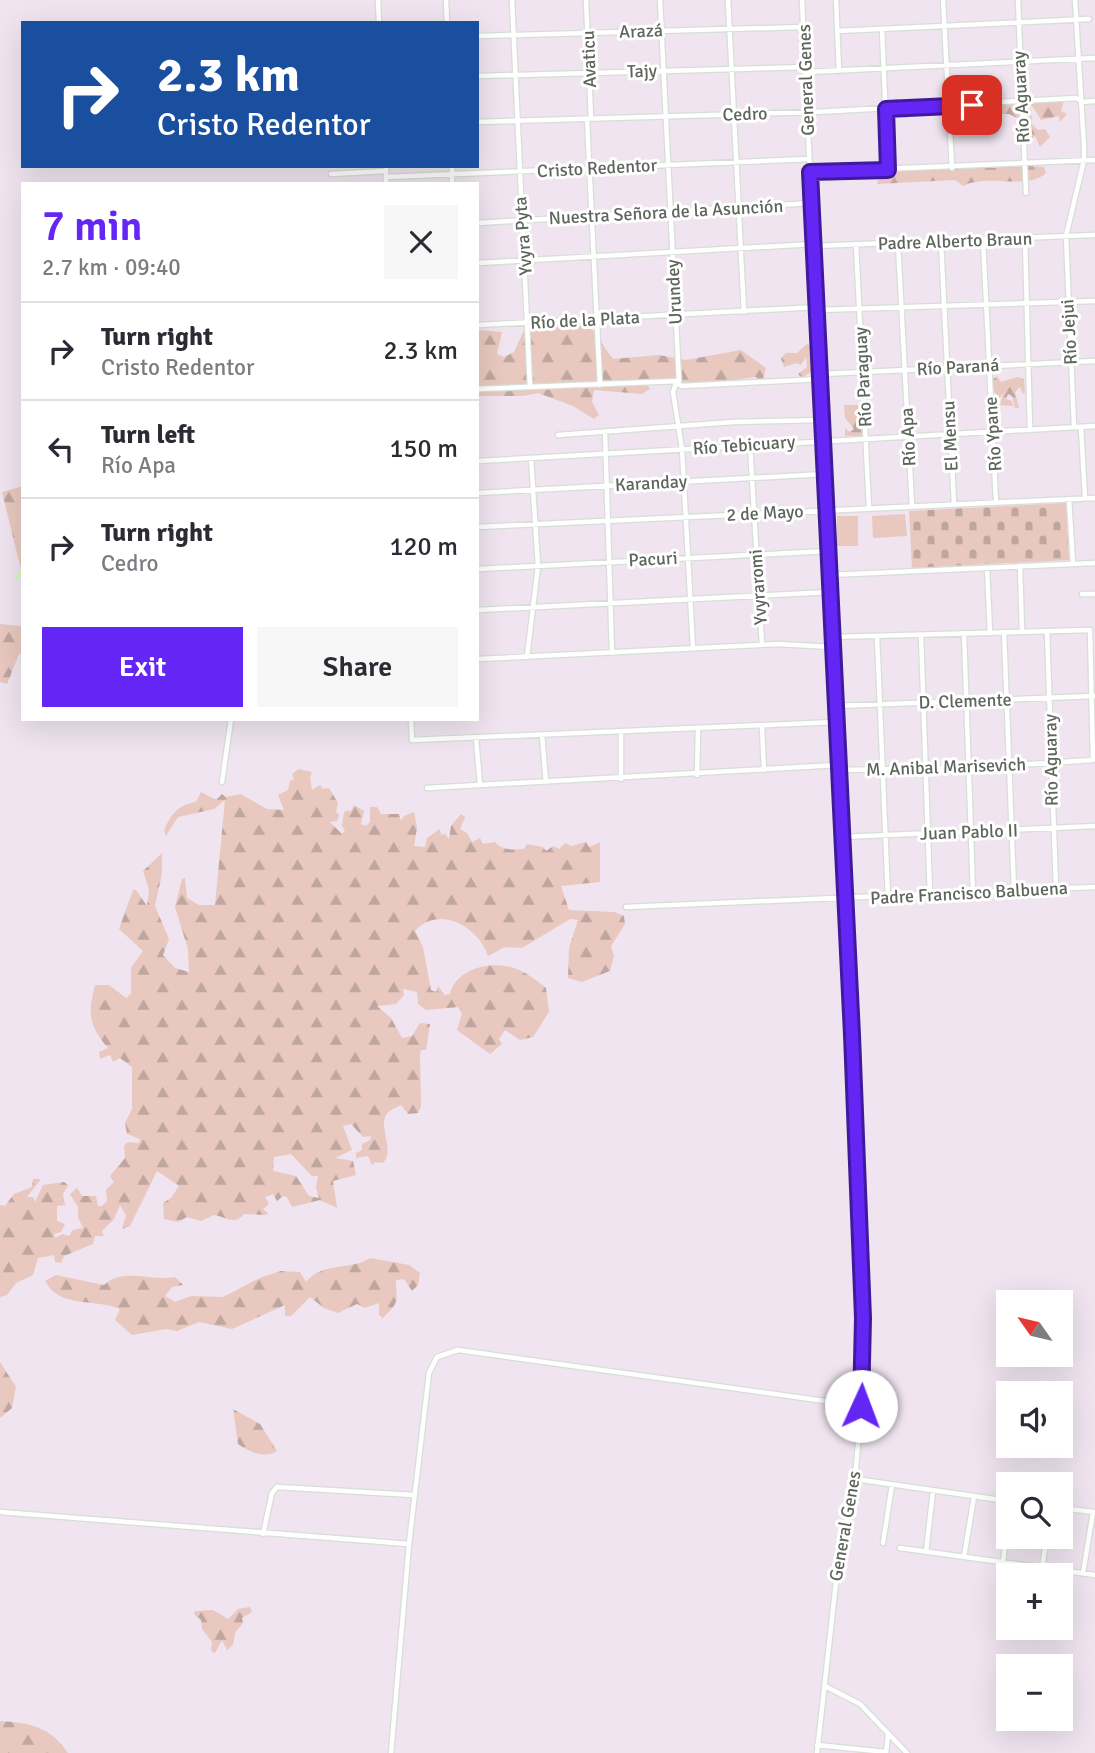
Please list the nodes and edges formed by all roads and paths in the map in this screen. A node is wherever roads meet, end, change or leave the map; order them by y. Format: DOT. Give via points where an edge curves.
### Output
graph roads {
  1 [pos="378,0"];
  2 [pos="446,0"];
  3 [pos="512,0"];
  4 [pos="586,0"];
  5 [pos="660,0"];
  6 [pos="728,0"];
  7 [pos="802,0"];
  8 [pos="836,0"];
  9 [pos="943,0"];
  10 [pos="1018,0"];
  11 [pos="1075,0"];
  12 [pos="1089,19"];
  13 [pos="1077,20"];
  14 [pos="379,21"];
  15 [pos="447,21"];
  16 [pos="1018,22"];
  17 [pos="944,25"];
  18 [pos="804,27"];
  19 [pos="730,29"];
  20 [pos="882,29"];
  21 [pos="662,30"];
  22 [pos="837,31"];
  23 [pos="588,33"];
  24 [pos="514,35"];
  25 [pos="479,36"];
  26 [pos="1079,58"];
  27 [pos="1095,58"];
  28 [pos="1019,61"];
  29 [pos="946,65"];
  30 [pos="731,69"];
  31 [pos="883,69"];
  32 [pos="663,70"];
  33 [pos="807,70"];
  34 [pos="839,71"];
  35 [pos="589,72"];
  36 [pos="517,75"];
  37 [pos="479,76"];
  38 [pos="1021,101"];
  39 [pos="1095,101"];
  40 [pos="1082,102"];
  41 [pos="947,107"];
  42 [pos="886,109"];
  43 [pos="807,111"];
  44 [pos="734,115"];
  45 [pos="665,116"];
  46 [pos="589,119"];
  47 [pos="518,121"];
  48 [pos="479,122"];
  49 [pos="809,159"];
  50 [pos="1084,160"];
  51 [pos="1095,160"];
  52 [pos="736,162"];
  53 [pos="667,164"];
  54 [pos="1024,165"];
  55 [pos="452,168"];
  56 [pos="952,168"];
  57 [pos="591,169"];
  58 [pos="888,170"];
  59 [pos="386,171"];
  60 [pos="519,172"];
  61 [pos="810,172"];
  62 [pos="331,174"];
  63 [pos="453,175"];
  64 [pos="453,182"];
  65 [pos="1026,193"];
  66 [pos="811,203"];
  67 [pos="738,207"];
  68 [pos="669,210"];
  69 [pos="593,216"];
  70 [pos="522,220"];
  71 [pos="479,223"];
  72 [pos="1095,235"];
  73 [pos="1066,236"];
  74 [pos="1025,238"];
  75 [pos="983,240"];
  76 [pos="941,242"];
  77 [pos="898,243"];
  78 [pos="856,244"];
  79 [pos="814,245"];
  80 [pos="740,249"];
  81 [pos="672,253"];
  82 [pos="596,258"];
  83 [pos="525,261"];
  84 [pos="479,263"];
  85 [pos="1095,300"];
  86 [pos="1068,302"];
  87 [pos="1027,303"];
  88 [pos="985,304"];
  89 [pos="943,305"];
  90 [pos="902,307"];
  91 [pos="818,308"];
  92 [pos="860,308"];
  93 [pos="744,312"];
  94 [pos="675,315"];
  95 [pos="598,320"];
  96 [pos="528,323"];
  97 [pos="479,325"];
  98 [pos="1095,361"];
  99 [pos="1070,362"];
  100 [pos="1028,363"];
  101 [pos="988,366"];
  102 [pos="947,368"];
  103 [pos="905,370"];
  104 [pos="863,373"];
  105 [pos="821,377"];
  106 [pos="676,383"];
  107 [pos="600,385"];
  108 [pos="530,387"];
  109 [pos="479,389"];
  110 [pos="823,420"];
  111 [pos="1095,426"];
  112 [pos="1074,427"];
  113 [pos="1081,427"];
  114 [pos="677,428"];
  115 [pos="1030,430"];
  116 [pos="605,432"];
  117 [pos="993,432"];
  118 [pos="950,434"];
  119 [pos="558,435"];
  120 [pos="908,435"];
  121 [pos="866,438"];
  122 [pos="824,440"];
  123 [pos="750,445"];
  124 [pos="682,449"];
  125 [pos="605,454"];
  126 [pos="531,458"];
  127 [pos="479,461"];
  128 [pos="825,474"];
  129 [pos="751,478"];
  130 [pos="684,482"];
  131 [pos="606,486"];
  132 [pos="534,490"];
  133 [pos="479,493"];
  134 [pos="1086,498"];
  135 [pos="1095,498"];
  136 [pos="1069,499"];
  137 [pos="996,502"];
  138 [pos="954,504"];
  139 [pos="912,506"];
  140 [pos="869,509"];
  141 [pos="827,510"];
  142 [pos="753,514"];
  143 [pos="686,517"];
  144 [pos="607,522"];
  145 [pos="536,525"];
  146 [pos="479,527"];
  147 [pos="828,551"];
  148 [pos="755,554"];
  149 [pos="688,557"];
  150 [pos="610,562"];
  151 [pos="1095,563"];
  152 [pos="1073,564"];
  153 [pos="538,566"];
  154 [pos="1020,566"];
  155 [pos="987,568"];
  156 [pos="479,569"];
  157 [pos="829,575"];
  158 [pos="830,592"];
  159 [pos="757,594"];
  160 [pos="1082,594"];
  161 [pos="1095,594"];
  162 [pos="690,598"];
  163 [pos="610,603"];
  164 [pos="535,607"];
  165 [pos="479,610"];
  166 [pos="1047,631"];
  167 [pos="1004,632"];
  168 [pos="1022,632"];
  169 [pos="964,633"];
  170 [pos="990,633"];
  171 [pos="921,635"];
  172 [pos="877,636"];
  173 [pos="832,637"];
  174 [pos="762,645"];
  175 [pos="693,648"];
  176 [pos="832,648"];
  177 [pos="612,653"];
  178 [pos="527,657"];
  179 [pos="479,659"];
  180 [pos="1093,696"];
  181 [pos="1050,697"];
  182 [pos="1007,700"];
  183 [pos="966,701"];
  184 [pos="923,703"];
  185 [pos="880,704"];
  186 [pos="835,706"];
  187 [pos="231,721"];
  188 [pos="411,721"];
  189 [pos="836,722"];
  190 [pos="762,727"];
  191 [pos="698,729"];
  192 [pos="621,733"];
  193 [pos="542,735"];
  194 [pos="476,738"];
  195 [pos="1094,760"];
  196 [pos="1050,763"];
  197 [pos="1009,766"];
  198 [pos="839,768"];
  199 [pos="967,768"];
  200 [pos="764,769"];
  201 [pos="883,770"];
  202 [pos="924,770"];
  203 [pos="697,775"];
  204 [pos="621,779"];
  205 [pos="222,782"];
  206 [pos="546,782"];
  207 [pos="480,785"];
  208 [pos="426,788"];
  209 [pos="1095,826"];
  210 [pos="1053,829"];
  211 [pos="1012,830"];
  212 [pos="970,832"];
  213 [pos="926,834"];
  214 [pos="885,836"];
  215 [pos="842,837"];
  216 [pos="1095,887"];
  217 [pos="1056,889"];
  218 [pos="1014,891"];
  219 [pos="973,893"];
  220 [pos="930,895"];
  221 [pos="888,897"];
  222 [pos="844,898"];
  223 [pos="626,908"];
  224 [pos="861,1406"];
  225 [pos="855,1479"];
  226 [pos="892,1485"];
  227 [pos="933,1491"];
  228 [pos="415,1495"];
  229 [pos="974,1497"];
  230 [pos="996,1500"];
  231 [pos="1073,1510"];
  232 [pos="0,1512"];
  233 [pos="1094,1512"];
  234 [pos="263,1534"];
  235 [pos="883,1543"];
  236 [pos="409,1545"];
  237 [pos="900,1548"];
  238 [pos="1005,1549"];
  239 [pos="926,1552"];
  240 [pos="964,1557"];
  241 [pos="1003,1562"];
  242 [pos="1010,1563"];
  243 [pos="1073,1572"];
  244 [pos="1083,1573"];
  245 [pos="1095,1575"];
  246 [pos="825,1686"];
  247 [pos="888,1734"];
  248 [pos="817,1745"];
  249 [pos="886,1752"];
  250 [pos="391,1753"];
  251 [pos="817,1753"];
  252 [pos="907,1753"];
  1 -- 14 [label="street"];
  2 -- 15 [label="street"];
  3 -- 24 [label="street, Yvyra Pyta"];
  4 -- 23 [label="street, Avaticu"];
  5 -- 21 [label="street, Urundey"];
  6 -- 19 [label="street"];
  7 -- 18 [label="street, General Genes"];
  8 -- 22 [label="street"];
  9 -- 17 [label="street"];
  10 -- 16 [label="street, Río Aguaray"];
  11 -- 13 [label="street, Río Jejui"];
  12 -- 13 [label="street"];
  13 -- 16 [label="street"];
  13 -- 26 [label="street, Río Jejui"];
  16 -- 17 [label="street"];
  16 -- 28 [label="street, Río Aguaray"];
  17 -- 20 [label="street"];
  17 -- 29 [label="street"];
  18 -- 19 [label="street, Arazá"];
  18 -- 33 [label="street, General Genes"];
  19 -- 21 [label="street, Arazá"];
  19 -- 30 [label="street"];
  20 -- 22 [label="street"];
  20 -- 31 [label="street"];
  21 -- 23 [label="street, Arazá"];
  21 -- 32 [label="street, Urundey"];
  22 -- 34 [label="street"];
  23 -- 24 [label="street, Arazá"];
  23 -- 35 [label="street, Avaticu"];
  24 -- 25 [label="street, Arazá"];
  24 -- 36 [label="street, Yvyra Pyta"];
  26 -- 27 [label="street, Tajy"];
  26 -- 28 [label="street, Tajy"];
  26 -- 40 [label="street, Río Jejui"];
  28 -- 29 [label="street, Tajy"];
  28 -- 38 [label="street, Río Aguaray"];
  29 -- 31 [label="street, Tajy"];
  29 -- 41 [label="street"];
  30 -- 32 [label="street, Tajy"];
  30 -- 33 [label="street, Tajy"];
  30 -- 44 [label="street"];
  31 -- 34 [label="street, Tajy"];
  31 -- 42 [label="street"];
  32 -- 35 [label="street, Tajy"];
  32 -- 45 [label="street, Urundey"];
  33 -- 34 [label="street, Tajy"];
  33 -- 43 [label="street, General Genes"];
  35 -- 36 [label="street, Tajy"];
  35 -- 46 [label="street, Avaticu"];
  36 -- 37 [label="street, Tajy"];
  36 -- 47 [label="street, Yvyra Pyta"];
  38 -- 40 [label="street, Cedro" via="1076,98"];
  38 -- 41 [label="street, Cedro"];
  38 -- 54 [label="street, Río Aguaray"];
  39 -- 40 [label="street, Cedro"];
  40 -- 50 [label="street, Río Jejui"];
  41 -- 42 [label="street, Cedro"];
  41 -- 56 [label="street"];
  42 -- 43 [label="street, Cedro"];
  42 -- 58 [label="street"];
  43 -- 44 [label="street, Cedro"];
  43 -- 49 [label="street, General Genes"];
  44 -- 45 [label="street, Cedro"];
  44 -- 52 [label="street"];
  45 -- 46 [label="street, Cedro"];
  45 -- 53 [label="street, Urundey"];
  46 -- 47 [label="street, Cedro"];
  46 -- 57 [label="street, Avaticu"];
  47 -- 48 [label="street, Cedro"];
  47 -- 60 [label="street, Yvyra Pyta"];
  49 -- 52 [label="street, Cristo Redentor"];
  49 -- 61 [label="street, General Genes"];
  50 -- 51 [label="street"];
  50 -- 54 [label="street"];
  50 -- 73 [label="street, Río Jejui"];
  52 -- 53 [label="street, Cristo Redentor"];
  52 -- 67 [label="street"];
  53 -- 57 [label="street, Cristo Redentor"];
  53 -- 68 [label="street, Urundey"];
  54 -- 56 [label="street"];
  54 -- 65 [label="street, Río Aguaray"];
  55 -- 63 [label="street"];
  56 -- 58 [label="street"];
  57 -- 60 [label="street, Cristo Redentor"];
  57 -- 69 [label="street, Avaticu"];
  58 -- 61 [label="street"];
  59 -- 62 [label="street, Cristo Redentor"];
  59 -- 63 [label="street, Cristo Redentor"];
  60 -- 63 [label="street, Cristo Redentor"];
  60 -- 70 [label="street, Yvyra Pyta"];
  61 -- 66 [label="street, General Genes"];
  63 -- 64 [label="street"];
  66 -- 67 [label="street, Nuestra Señora de la Asunción"];
  66 -- 79 [label="street, General Genes"];
  67 -- 68 [label="street, Nuestra Señora de la Asunción"];
  67 -- 80 [label="street"];
  68 -- 69 [label="street, Nuestra Señora de la Asunción"];
  68 -- 81 [label="street, Urundey"];
  69 -- 70 [label="street, Nuestra Señora de la Asunción"];
  69 -- 82 [label="street, Avaticu"];
  70 -- 71 [label="street, Nuestra Señora de la Asunción"];
  70 -- 83 [label="street, Yvyra Pyta"];
  72 -- 73 [label="street, Padre Alberto Braun"];
  73 -- 74 [label="street, Padre Alberto Braun"];
  73 -- 86 [label="street, Río Jejui"];
  74 -- 75 [label="street, Padre Alberto Braun"];
  74 -- 87 [label="street"];
  75 -- 76 [label="street, Padre Alberto Braun"];
  75 -- 88 [label="street, Río Ypane"];
  76 -- 77 [label="street, Padre Alberto Braun"];
  76 -- 89 [label="street, El Mensu"];
  77 -- 78 [label="street, Padre Alberto Braun"];
  77 -- 90 [label="street, Río Apa"];
  78 -- 79 [label="street, Padre Alberto Braun"];
  78 -- 92 [label="street, Río Paraguay"];
  79 -- 80 [label="street, Padre Alberto Braun"];
  79 -- 91 [label="street, General Genes"];
  80 -- 81 [label="street, Padre Alberto Braun"];
  80 -- 93 [label="street"];
  81 -- 82 [label="street, Padre Alberto Braun"];
  81 -- 94 [label="street, Urundey"];
  82 -- 83 [label="street, Padre Alberto Braun"];
  82 -- 95 [label="street, Avaticu"];
  83 -- 84 [label="street, Padre Alberto Braun"];
  83 -- 96 [label="street, Yvyra Pyta"];
  85 -- 86 [label="street, Río de la Plata"];
  86 -- 87 [label="street, Río de la Plata"];
  86 -- 99 [label="street, Río Jejui"];
  87 -- 88 [label="street, Río de la Plata"];
  87 -- 100 [label="street"];
  88 -- 89 [label="street, Río de la Plata"];
  88 -- 101 [label="street, Río Ypane"];
  89 -- 90 [label="street, Río de la Plata"];
  89 -- 102 [label="street, El Mensu"];
  90 -- 92 [label="street, Río de la Plata"];
  90 -- 103 [label="street, Río Apa"];
  91 -- 92 [label="street, Río de la Plata"];
  91 -- 93 [label="street, Río de la Plata"];
  91 -- 105 [label="street, General Genes"];
  92 -- 104 [label="street, Río Paraguay"];
  93 -- 94 [label="street, Río de la Plata"];
  94 -- 95 [label="street, Río de la Plata"];
  94 -- 106 [label="street, Urundey"];
  95 -- 96 [label="street, Río de la Plata"];
  95 -- 107 [label="street, Avaticu"];
  96 -- 97 [label="street, Río de la Plata"];
  96 -- 108 [label="street, Yvyra Pyta"];
  98 -- 99 [label="street, Río Paraná"];
  99 -- 100 [label="street, Río Paraná"];
  99 -- 112 [label="street, Río Jejui"];
  100 -- 101 [label="street, Río Paraná"];
  100 -- 115 [label="street"];
  101 -- 102 [label="street, Río Paraná"];
  101 -- 117 [label="street, Río Ypane"];
  102 -- 103 [label="street, Río Paraná"];
  102 -- 118 [label="street, El Mensu"];
  103 -- 104 [label="street, Río Paraná"];
  103 -- 120 [label="street, Río Apa"];
  104 -- 105 [label="street, Río Paraná"];
  104 -- 121 [label="street, Río Paraguay"];
  105 -- 106 [label="street, Río Paraná"];
  105 -- 110 [label="street, General Genes"];
  106 -- 107 [label="street"];
  106 -- 114 [label="street, Urundey"];
  107 -- 108 [label="street"];
  108 -- 109 [label="street"];
  110 -- 114 [label="street"];
  110 -- 122 [label="street, General Genes"];
  111 -- 113 [label="street, Río Tebicuary"];
  112 -- 113 [label="street, Río Tebicuary"];
  112 -- 115 [label="street, Río Tebicuary"];
  113 -- 134 [label="street"];
  114 -- 116 [label="street"];
  114 -- 124 [label="street"];
  115 -- 117 [label="street, Río Tebicuary"];
  116 -- 119 [label="street"];
  116 -- 125 [label="street"];
  117 -- 118 [label="street, Río Tebicuary"];
  117 -- 137 [label="street, Río Ypane"];
  118 -- 120 [label="street, Río Tebicuary"];
  118 -- 138 [label="street, El Mensu"];
  120 -- 121 [label="street, Río Tebicuary"];
  120 -- 139 [label="street, Río Apa"];
  121 -- 122 [label="street, Río Tebicuary"];
  121 -- 140 [label="street, Río Paraguay"];
  122 -- 123 [label="street, Río Tebicuary"];
  122 -- 128 [label="street, General Genes"];
  123 -- 124 [label="street, Río Tebicuary"];
  123 -- 129 [label="street, Yvyraromi"];
  124 -- 125 [label="street, Río Tebicuary"];
  124 -- 130 [label="street"];
  125 -- 126 [label="street, Río Tebicuary"];
  125 -- 131 [label="street"];
  126 -- 127 [label="street, Río Tebicuary"];
  126 -- 132 [label="street"];
  128 -- 129 [label="street, Karanday"];
  128 -- 141 [label="street, General Genes"];
  129 -- 130 [label="street, Karanday"];
  129 -- 142 [label="street, Yvyraromi"];
  130 -- 131 [label="street, Karanday"];
  130 -- 143 [label="street"];
  131 -- 132 [label="street, Karanday"];
  131 -- 144 [label="street"];
  132 -- 133 [label="street, Karanday"];
  132 -- 145 [label="street"];
  134 -- 135 [label="street, 2 de Mayo"];
  134 -- 136 [label="street, 2 de Mayo"];
  136 -- 137 [label="street, 2 de Mayo"];
  136 -- 152 [label="street"];
  137 -- 138 [label="street, 2 de Mayo"];
  138 -- 139 [label="street, 2 de Mayo"];
  139 -- 140 [label="street, 2 de Mayo"];
  140 -- 141 [label="street, 2 de Mayo"];
  141 -- 142 [label="street, 2 de Mayo"];
  141 -- 147 [label="street, General Genes"];
  142 -- 143 [label="street, 2 de Mayo"];
  142 -- 148 [label="street, Yvyraromi"];
  143 -- 144 [label="street, 2 de Mayo"];
  143 -- 149 [label="street"];
  144 -- 145 [label="street, 2 de Mayo"];
  144 -- 150 [label="street"];
  145 -- 146 [label="street, 2 de Mayo"];
  145 -- 153 [label="street"];
  147 -- 148 [label="street, Pacuri"];
  147 -- 157 [label="street, General Genes"];
  148 -- 149 [label="street, Pacuri"];
  148 -- 159 [label="street, Yvyraromi"];
  149 -- 150 [label="street, Pacuri"];
  149 -- 162 [label="street"];
  150 -- 153 [label="street, Pacuri"];
  150 -- 163 [label="street"];
  151 -- 152 [label="street"];
  152 -- 154 [label="street"];
  153 -- 156 [label="street, Pacuri"];
  153 -- 164 [label="street"];
  154 -- 155 [label="street"];
  154 -- 168 [label="street"];
  155 -- 157 [label="street"];
  155 -- 170 [label="street"];
  157 -- 158 [label="street, General Genes"];
  158 -- 159 [label="street"];
  158 -- 173 [label="street, General Genes"];
  159 -- 162 [label="street"];
  159 -- 174 [label="street, Yvyraromi"];
  160 -- 161 [label="street"];
  162 -- 163 [label="street"];
  162 -- 175 [label="street"];
  163 -- 164 [label="street"];
  163 -- 177 [label="street"];
  164 -- 165 [label="street"];
  164 -- 178 [label="street"];
  166 -- 168 [label="street"];
  166 -- 180 [label="street" via="1090,630"];
  166 -- 181 [label="street, Río Aguaray"];
  167 -- 168 [label="street"];
  167 -- 170 [label="street"];
  167 -- 182 [label="street"];
  169 -- 170 [label="street"];
  169 -- 171 [label="street"];
  169 -- 183 [label="street"];
  171 -- 172 [label="street"];
  171 -- 184 [label="street"];
  172 -- 173 [label="street"];
  172 -- 185 [label="street"];
  173 -- 176 [label="street, General Genes"];
  174 -- 175 [label="street"];
  174 -- 176 [label="street"];
  175 -- 177 [label="street"];
  176 -- 186 [label="street, General Genes"];
  177 -- 178 [label="street"];
  178 -- 179 [label="street"];
  180 -- 181 [label="street, D. Clemente"];
  180 -- 195 [label="street"];
  181 -- 182 [label="street, D. Clemente"];
  181 -- 196 [label="street, Río Aguaray"];
  182 -- 183 [label="street, D. Clemente"];
  182 -- 197 [label="street"];
  183 -- 184 [label="street, D. Clemente"];
  183 -- 199 [label="street"];
  184 -- 185 [label="street, D. Clemente"];
  184 -- 202 [label="street"];
  185 -- 186 [label="street, D. Clemente"];
  185 -- 201 [label="street"];
  186 -- 189 [label="street, General Genes"];
  187 -- 205 [label="street"];
  188 -- 194 [label="street" via="412,740"];
  189 -- 190 [label="street"];
  189 -- 198 [label="street, General Genes"];
  190 -- 191 [label="street"];
  190 -- 200 [label="street"];
  191 -- 192 [label="street"];
  191 -- 203 [label="street"];
  192 -- 193 [label="street"];
  192 -- 204 [label="street"];
  193 -- 194 [label="street"];
  193 -- 206 [label="street"];
  194 -- 207 [label="street"];
  195 -- 196 [label="street, M. Anibal Marisevich"];
  196 -- 197 [label="street, M. Anibal Marisevich"];
  196 -- 210 [label="street, Río Aguaray"];
  197 -- 199 [label="street, M. Anibal Marisevich"];
  197 -- 211 [label="street"];
  198 -- 200 [label="street, M. Anibal Marisevich"];
  198 -- 201 [label="street, M. Anibal Marisevich"];
  198 -- 215 [label="street, General Genes"];
  199 -- 202 [label="street, M. Anibal Marisevich"];
  199 -- 212 [label="street"];
  200 -- 203 [label="street, M. Anibal Marisevich"];
  201 -- 202 [label="street, M. Anibal Marisevich"];
  201 -- 214 [label="street"];
  202 -- 213 [label="street"];
  203 -- 204 [label="street, M. Anibal Marisevich"];
  204 -- 206 [label="street, M. Anibal Marisevich"];
  206 -- 207 [label="street, M. Anibal Marisevich"];
  207 -- 208 [label="street, M. Anibal Marisevich"];
  209 -- 210 [label="street, Juan Pablo II"];
  210 -- 211 [label="street, Juan Pablo II"];
  210 -- 217 [label="street, Río Aguaray"];
  211 -- 212 [label="street, Juan Pablo II"];
  211 -- 218 [label="street"];
  212 -- 213 [label="street, Juan Pablo II"];
  212 -- 219 [label="street"];
  213 -- 214 [label="street, Juan Pablo II"];
  213 -- 220 [label="street"];
  214 -- 215 [label="street, Juan Pablo II"];
  214 -- 221 [label="street"];
  215 -- 222 [label="street, General Genes"];
  216 -- 217 [label="street, Padre Francisco Balbuena"];
  217 -- 218 [label="street, Padre Francisco Balbuena"];
  218 -- 219 [label="street, Padre Francisco Balbuena"];
  219 -- 220 [label="street, Padre Francisco Balbuena"];
  220 -- 221 [label="street, Padre Francisco Balbuena"];
  221 -- 222 [label="street, Padre Francisco Balbuena"];
  222 -- 223 [label="street, Padre Francisco Balbuena"];
  222 -- 224 [label="street, General Genes" via="860,1247"];
  224 -- 225 [label="street, General Genes"];
  224 -- 228 [label="street" via="458,1350 437,1357 429,1373"];
  225 -- 226 [label="street"];
  225 -- 246 [label="street, General Genes" via="838,1564"];
  226 -- 227 [label="street"];
  226 -- 235 [label="street"];
  227 -- 229 [label="street"];
  227 -- 239 [label="street"];
  228 -- 234 [label="street" via="277,1487"];
  228 -- 236 [label="street"];
  229 -- 230 [label="street"];
  229 -- 240 [label="street"];
  231 -- 233 [label="street"];
  232 -- 234 [label="street"];
  233 -- 244 [label="street"];
  234 -- 236 [label="street"];
  236 -- 250 [label="street"];
  237 -- 239 [label="street"];
  238 -- 241 [label="street"];
  239 -- 240 [label="street"];
  240 -- 241 [label="street"];
  241 -- 242 [label="street"];
  243 -- 244 [label="street"];
  244 -- 245 [label="street"];
  246 -- 247 [label="street" via="860,1704"];
  246 -- 248 [label="street, General Genes"];
  247 -- 249 [label="street"];
  247 -- 252 [label="street"];
  248 -- 249 [label="street"];
  248 -- 251 [label="street, General Genes"];
}
